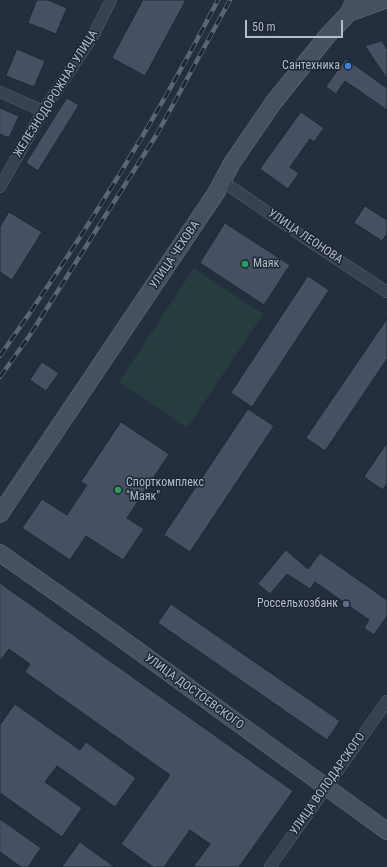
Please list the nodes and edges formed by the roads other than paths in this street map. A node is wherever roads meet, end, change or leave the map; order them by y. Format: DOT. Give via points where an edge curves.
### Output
graph roads {
  1 [pos="111,0"];
  2 [pos="385,0"];
  3 [pos="352,7"];
  4 [pos="0,92"];
  5 [pos="43,111"];
  6 [pos="222,181"];
  7 [pos="0,187"];
  8 [pos="387,292"];
  9 [pos="0,514"];
  10 [pos="0,553"];
  11 [pos="387,701"];
  12 [pos="326,788"];
  13 [pos="387,831"];
  14 [pos="270,867"];
  1 -- 5 [label="street, ЖЕЛЕЗНОДОРОЖНАЯ УЛИЦА" via="93,36"];
  2 -- 3 [label="street"];
  3 -- 6 [label="street, УЛИЦА ЧЕХОВА" via="273,103"];
  4 -- 5 [label="street"];
  5 -- 7 [label="street, ЖЕЛЕЗНОДОРОЖНАЯ УЛИЦА"];
  6 -- 8 [label="street, УЛИЦА ЛЕОНОВА"];
  6 -- 9 [label="street, УЛИЦА ЧЕХОВА"];
  10 -- 12 [label="street, УЛИЦА ДОСТОЕВСКОГО"];
  11 -- 12 [label="street, УЛИЦА ВОЛОДАРСКОГО"];
  12 -- 13 [label="street, УЛИЦА ДОСТОЕВСКОГО"];
  12 -- 14 [label="street, УЛИЦА ВОЛОДАРСКОГО"];
}
